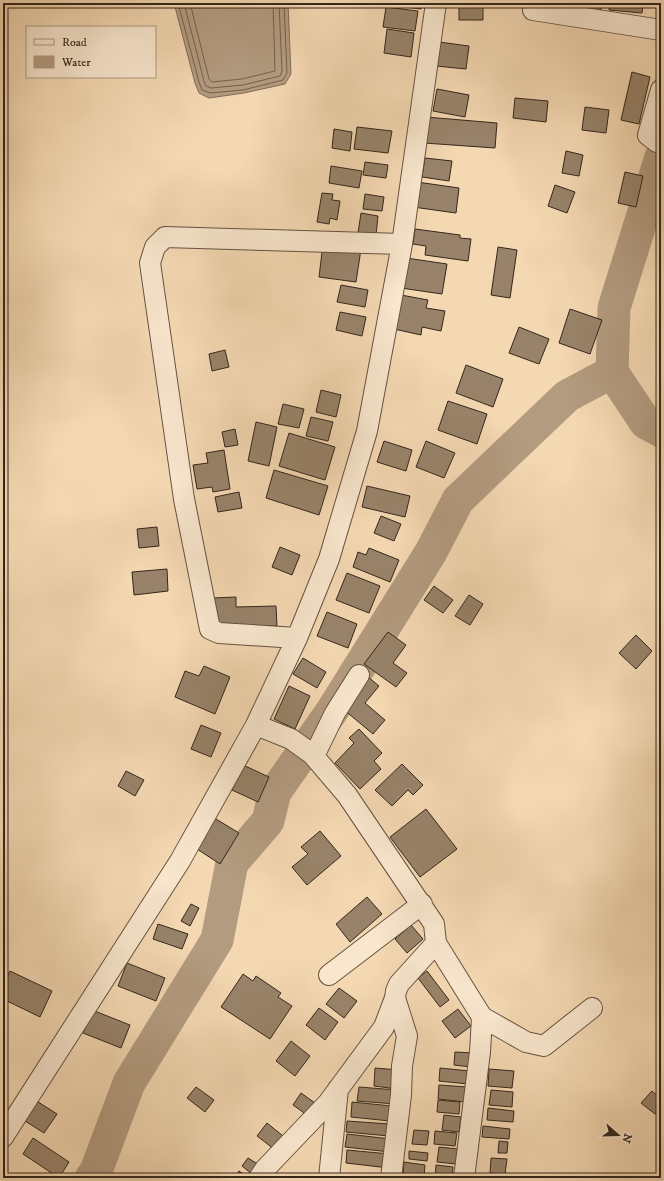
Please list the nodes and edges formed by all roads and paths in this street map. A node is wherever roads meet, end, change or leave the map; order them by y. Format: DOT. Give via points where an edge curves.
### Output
graph roads {
  1 [pos="436,3"];
  2 [pos="533,10"];
  3 [pos="661,30"];
  4 [pos="661,90"];
  5 [pos="659,142"];
  6 [pos="402,244"];
  7 [pos="297,638"];
  8 [pos="360,675"];
  9 [pos="256,725"];
  10 [pos="313,755"];
  11 [pos="422,904"];
  12 [pos="436,943"];
  13 [pos="329,975"];
  14 [pos="395,998"];
  15 [pos="592,1008"];
  16 [pos="482,1017"];
  17 [pos="338,1089"];
  18 [pos="3,1137"];
  19 [pos="259,1178"];
  20 [pos="328,1178"];
  21 [pos="391,1178"];
  22 [pos="464,1178"];
  1 -- 6 [label="street"];
  2 -- 3 [label="street"];
  4 -- 5 [label="street" via="648,135"];
  6 -- 7 [label="street" via="367,431 329,559"];
  6 -- 7 [label="street" via="165,237 155,247 150,263 184,499 210,629 220,633"];
  7 -- 9 [label="street"];
  8 -- 10 [label="street" via="335,713"];
  9 -- 10 [label="street" via="291,739"];
  9 -- 18 [label="street" via="180,861"];
  10 -- 11 [label="street" via="347,795"];
  11 -- 12 [label="street" via="434,924"];
  11 -- 13 [label="street"];
  12 -- 14 [label="street" via="399,984"];
  12 -- 16 [label="street"];
  14 -- 17 [label="street" via="384,1027"];
  14 -- 21 [label="street" via="407,1036"];
  15 -- 16 [label="street" via="544,1046 526,1042"];
  16 -- 22 [label="street"];
  17 -- 19 [label="street"];
  17 -- 20 [label="street"];
}
